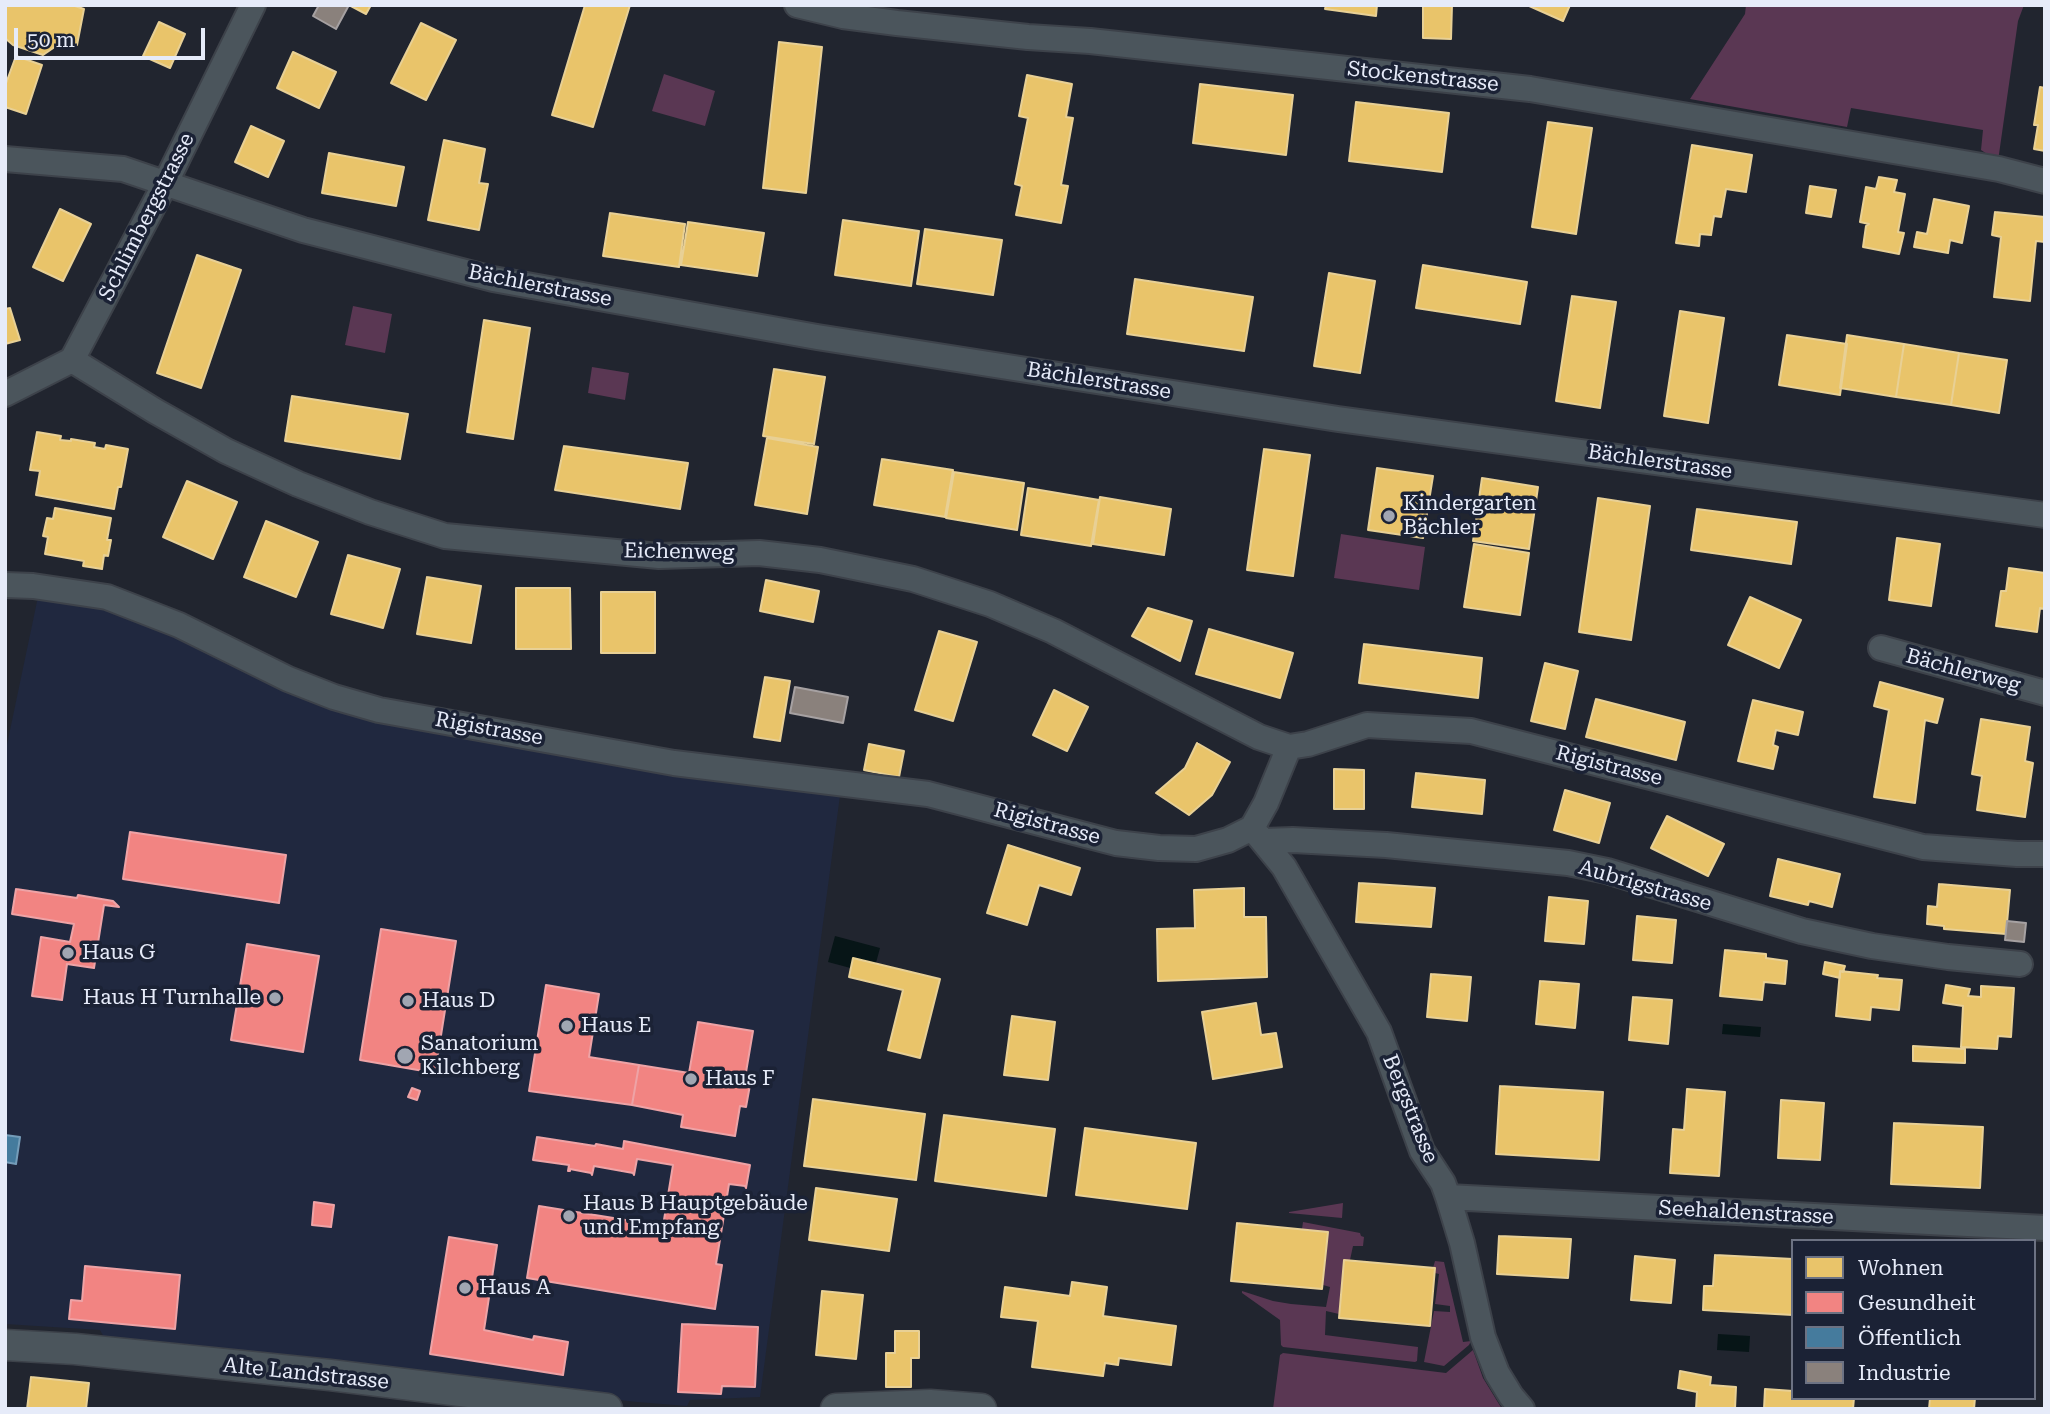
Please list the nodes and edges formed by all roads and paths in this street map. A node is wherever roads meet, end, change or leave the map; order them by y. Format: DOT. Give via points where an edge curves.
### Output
graph roads {
  1 [pos="253,5"];
  2 [pos="797,5"];
  3 [pos="5,159"];
  4 [pos="2045,181"];
  5 [pos="166,182"];
  6 [pos="72,360"];
  7 [pos="5,394"];
  8 [pos="2045,515"];
  9 [pos="5,584"];
  10 [pos="1881,648"];
  11 [pos="2045,693"];
  12 [pos="1289,747"];
  13 [pos="1258,835"];
  14 [pos="2045,854"];
  15 [pos="2020,964"];
  16 [pos="1448,1197"];
  17 [pos="2045,1228"];
  18 [pos="5,1345"];
  19 [pos="607,1409"];
  20 [pos="836,1409"];
  21 [pos="981,1409"];
  22 [pos="1522,1409"];
  1 -- 5 [label="street, Schlimbergstrasse"];
  2 -- 4 [label="street, Stockenstrasse" via="897,23 1530,89 1999,169"];
  3 -- 5 [label="street, Bächlerstrasse" via="123,169"];
  5 -- 6 [label="street, Schlimbergstrasse"];
  5 -- 8 [label="street, Bächlerstrasse" via="365,247 493,279 708,318 1338,419"];
  6 -- 7 [label="street"];
  6 -- 12 [label="street, Eichenweg" via="226,451 298,484 445,536 659,556 759,553 913,579 1053,631 1259,737"];
  9 -- 13 [label="street, Rigistrasse" via="107,597 179,625 288,679 379,709 674,763 928,794 1116,843 1196,849"];
  10 -- 11 [label="street, Bächlerweg"];
  12 -- 13 [label="street"];
  12 -- 14 [label="street, Rigistrasse" via="1367,725 1471,731 1923,847"];
  13 -- 15 [label="street, Aubrigstrasse" via="1568,863 1802,931 1872,946"];
  13 -- 16 [label="street, Bergstrasse" via="1284,867 1379,1032 1422,1151"];
  16 -- 17 [label="street, Seehaldenstrasse"];
  16 -- 22 [label="street, Bergstrasse" via="1483,1337 1497,1373"];
  18 -- 19 [label="street, Alte Landstrasse" via="330,1375"];
  20 -- 21 [label="street" via="930,1405"];
}
